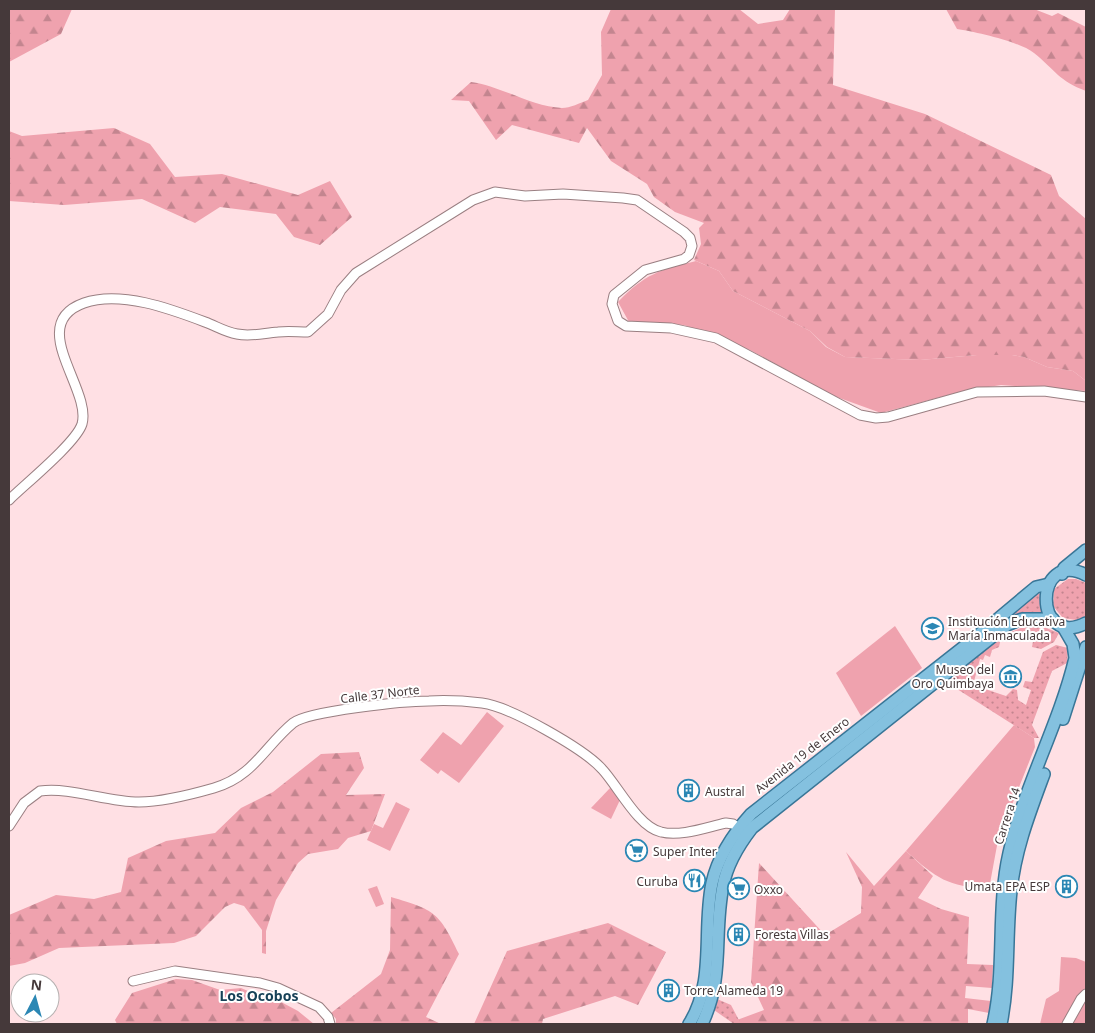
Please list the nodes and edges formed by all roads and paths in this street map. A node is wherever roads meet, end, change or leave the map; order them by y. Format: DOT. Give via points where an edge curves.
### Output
graph roads {
  1 [pos="1086,397"];
  2 [pos="9,500"];
  3 [pos="1086,550"];
  4 [pos="1062,574"];
  5 [pos="1086,575"];
  6 [pos="1049,584"];
  7 [pos="1058,622"];
  8 [pos="1086,623"];
  9 [pos="1086,647"];
  10 [pos="9,826"];
  11 [pos="743,831"];
  12 [pos="133,981"];
  13 [pos="1086,994"];
  14 [pos="330,1024"];
  15 [pos="689,1024"];
  16 [pos="702,1024"];
  17 [pos="993,1024"];
  18 [pos="1001,1024"];
  19 [pos="1068,1024"];
  1 -- 2 [label="street" via="1044,391 978,392 888,417 860,415 716,338 671,328 626,326 618,321 612,304 614,295 645,270 679,262 691,250 690,238 684,232 647,206 637,200 623,198 563,194 525,196 495,192 473,200 438,220 356,273 341,290 328,314 308,332 237,334 168,308 114,299 83,303 64,315 60,345 78,392 82,424 69,443"];
  3 -- 4 [label="main road, Avenida 19 de Enero" via="1064,568"];
  4 -- 5 [label="main road"];
  4 -- 6 [label="main road, Avenida 19 de Enero"];
  6 -- 7 [label="main road, Carrera 14" via="1045,605"];
  6 -- 11 [label="main road, Avenida 19 de Enero" via="1036,587 751,814"];
  7 -- 8 [label="main road, Avenida 19 de Enero" via="1073,627"];
  7 -- 11 [label="main road, Avenida 19 de Enero" via="1022,619 1007,625"];
  7 -- 17 [label="main road, Carrera 14" via="1073,644 1075,658 1008,860 1002,891 998,1001"];
  9 -- 18 [label="main road, Carrera 14" via="1017,854 1011,892 1006,1001"];
  10 -- 11 [label="street, Calle 37 Norte" via="24,803 40,791 139,802 216,788 251,768 294,722 314,715 428,701 498,706 523,718 601,768 643,821 660,832 672,834 726,823"];
  11 -- 15 [label="main road, Avenida 19 de Enero" via="720,858 712,882 706,975 698,1007"];
  11 -- 16 [label="main road, Avenida 19 de Enero" via="723,885 717,976"];
  12 -- 14 [label="street" via="175,971 260,983 319,1007"];
  13 -- 19 [label="street"];
}
